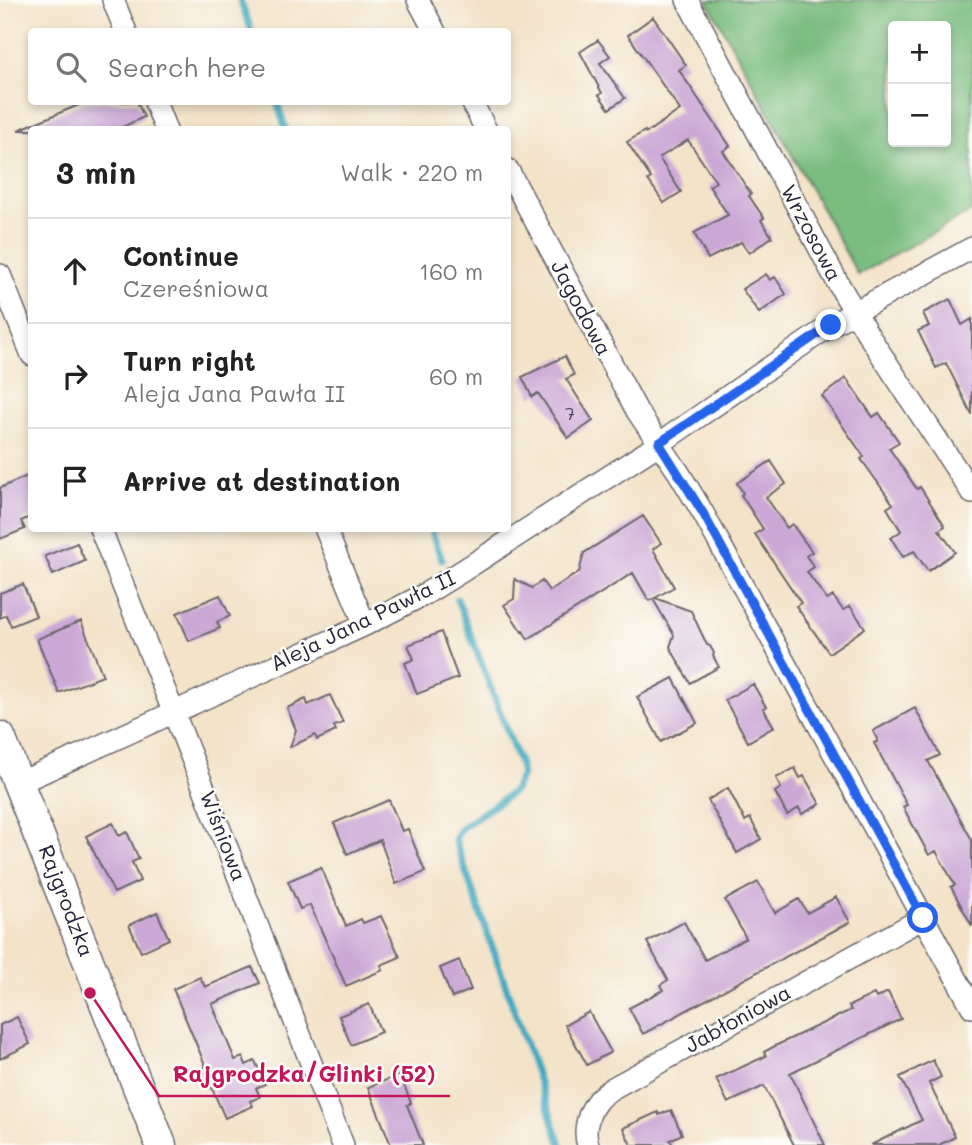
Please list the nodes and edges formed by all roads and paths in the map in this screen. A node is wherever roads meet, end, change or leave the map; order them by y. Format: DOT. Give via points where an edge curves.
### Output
graph roads {
  1 [pos="113,0"];
  2 [pos="418,0"];
  3 [pos="687,0"];
  4 [pos="125,28"];
  5 [pos="433,28"];
  6 [pos="156,105"];
  7 [pos="474,105"];
  8 [pos="164,126"];
  9 [pos="484,126"];
  10 [pos="511,176"];
  11 [pos="972,248"];
  12 [pos="0,275"];
  13 [pos="855,311"];
  14 [pos="28,345"];
  15 [pos="659,443"];
  16 [pos="972,493"];
  17 [pos="102,532"];
  18 [pos="327,532"];
  19 [pos="365,625"];
  20 [pos="173,712"];
  21 [pos="0,737"];
  22 [pos="19,783"];
  23 [pos="923,918"];
  24 [pos="972,1007"];
  25 [pos="161,1145"];
  26 [pos="343,1145"];
  27 [pos="588,1145"];
  1 -- 4 [label="street"];
  2 -- 5 [label="street"];
  3 -- 13 [label="street, Wrzosowa"];
  6 -- 8 [label="street"];
  7 -- 9 [label="street"];
  10 -- 15 [label="street, Jagodowa" via="637,411"];
  11 -- 13 [label="street, Aleja Jana Pawła II"];
  12 -- 14 [label="street"];
  13 -- 15 [label="street, Aleja Jana Pawła II"];
  13 -- 16 [label="street, Wrzosowa"];
  15 -- 19 [label="street, Aleja Jana Pawła II" via="464,570"];
  15 -- 23 [label="street, Jagodowa" via="703,513"];
  17 -- 20 [label="street, Wiśniowa"];
  18 -- 19 [label="street"];
  19 -- 20 [label="street, Aleja Jana Pawła II"];
  20 -- 22 [label="street, Aleja Jana Pawła II"];
  20 -- 26 [label="street, Wiśniowa"];
  21 -- 22 [label="street, Rajgrodzka"];
  22 -- 25 [label="street, Rajgrodzka"];
  23 -- 24 [label="street, Jagodowa"];
  23 -- 27 [label="street, Jabłoniowa" via="611,1089 597,1101 588,1118"];
}
